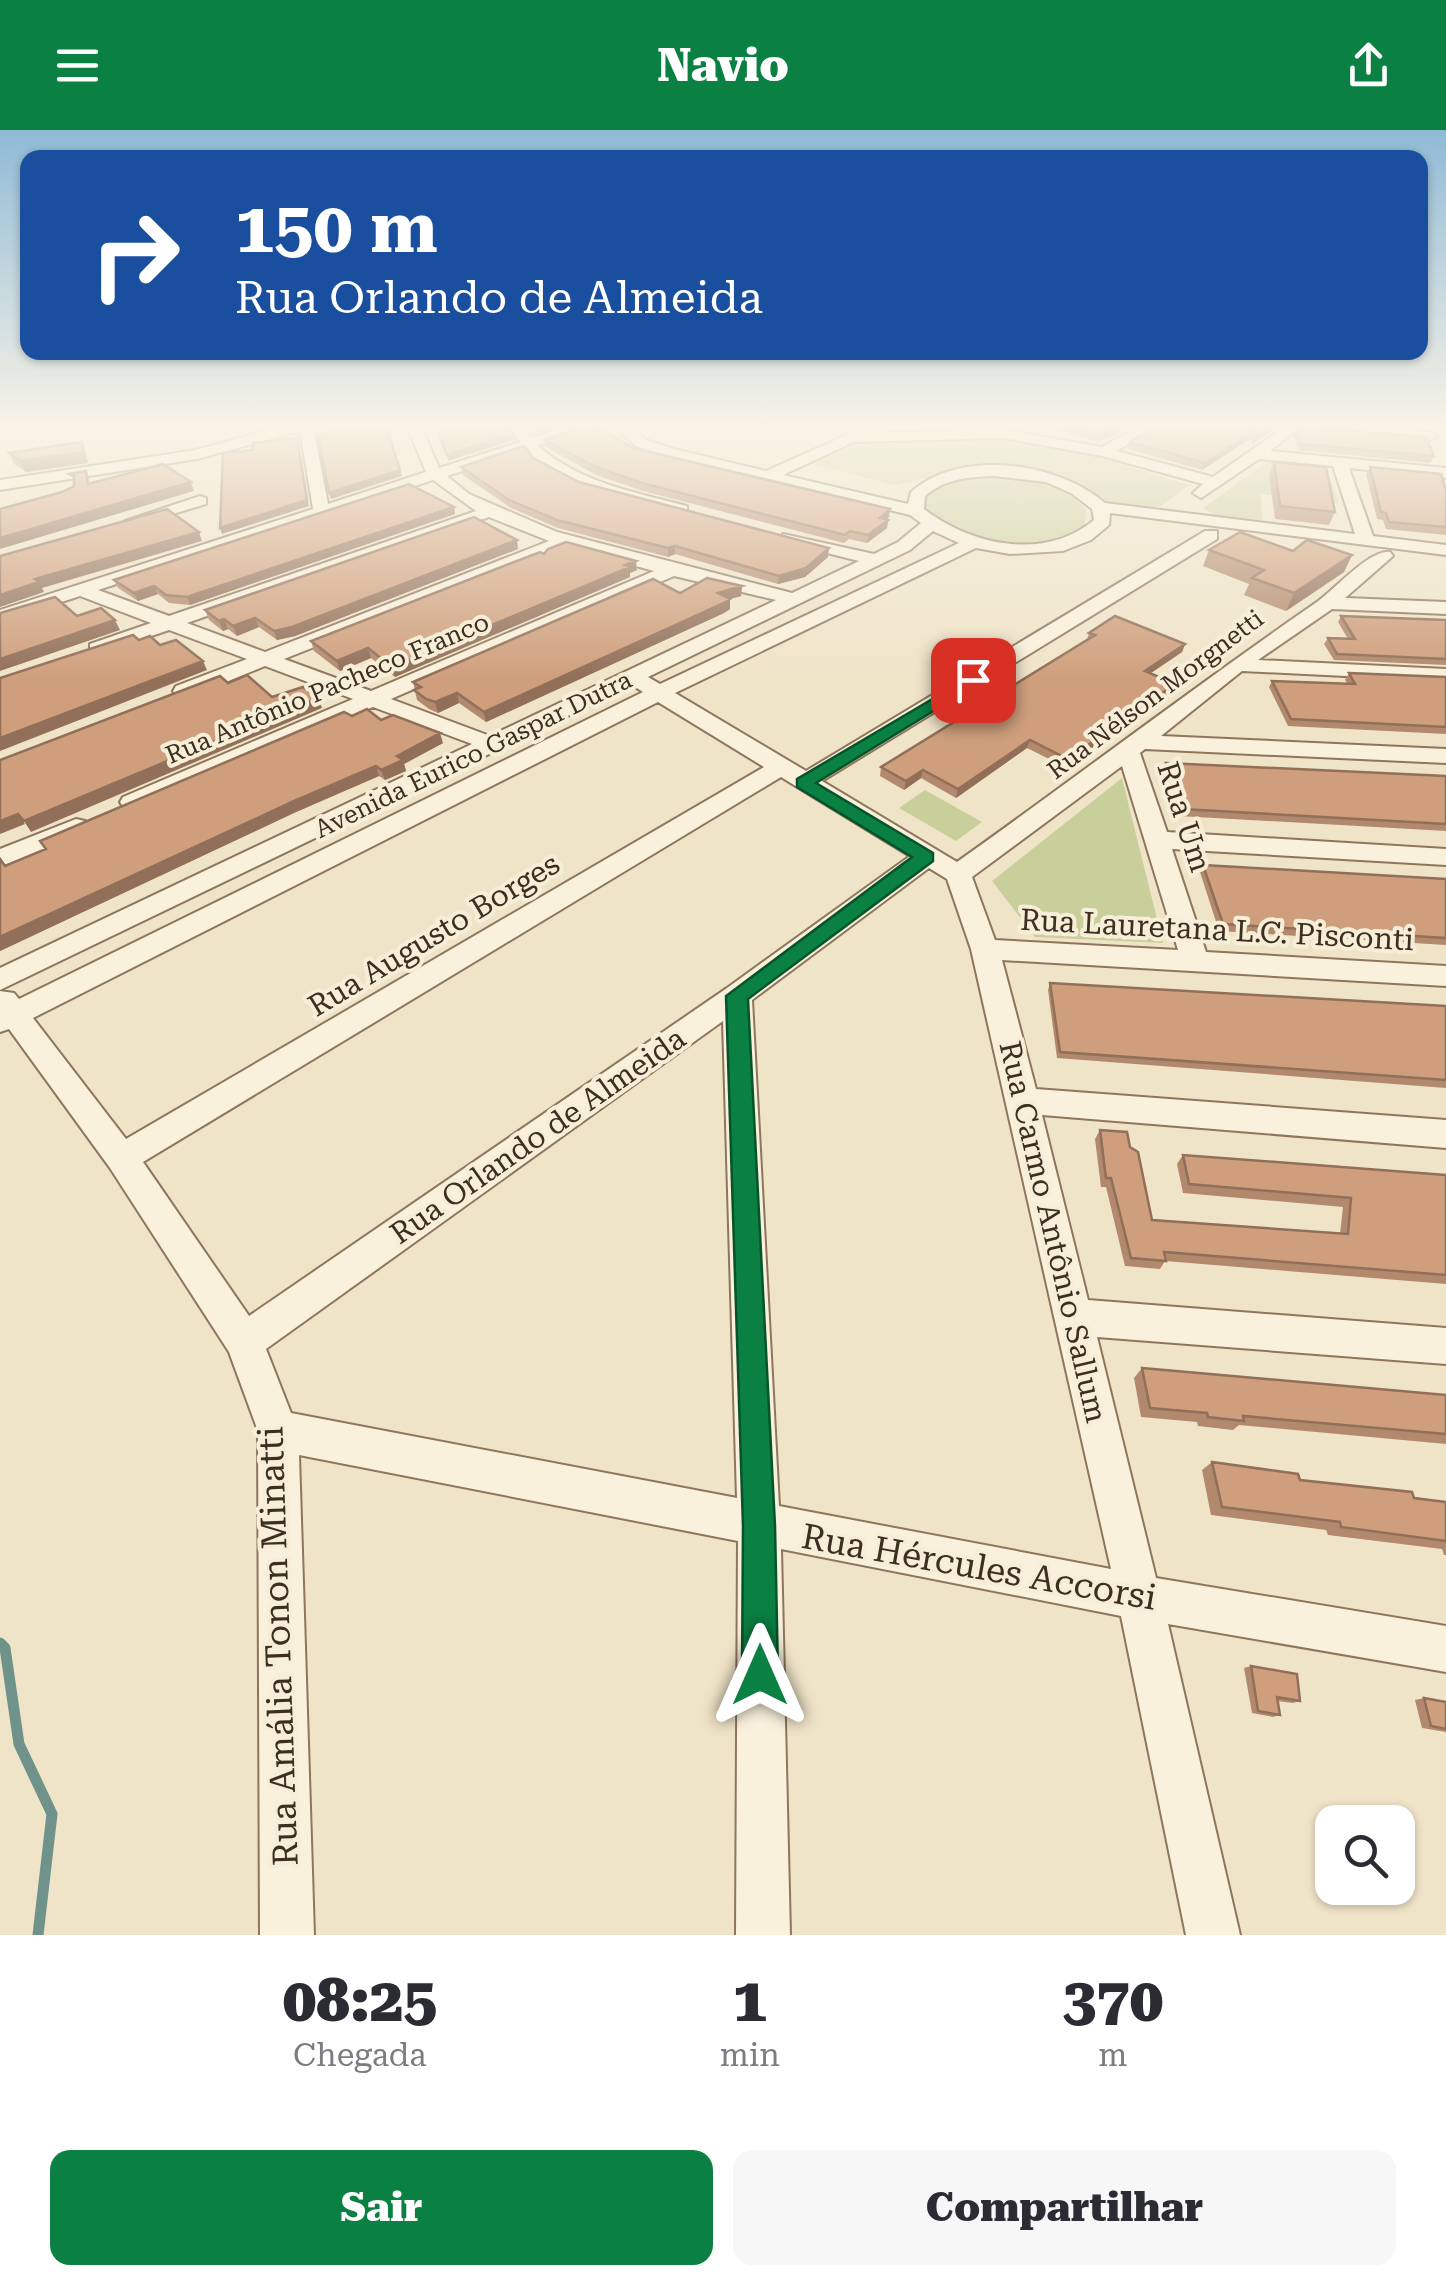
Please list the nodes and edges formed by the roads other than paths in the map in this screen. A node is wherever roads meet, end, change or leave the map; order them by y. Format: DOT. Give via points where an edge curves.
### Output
graph roads {
  1 [pos="170,510"];
  2 [pos="189,510"];
  3 [pos="485,510"];
  4 [pos="683,510"];
  5 [pos="921,510"];
  6 [pos="1098,510"];
  7 [pos="1178,510"];
  8 [pos="1356,510"];
  9 [pos="488,512"];
  10 [pos="1102,514"];
  11 [pos="704,516"];
  12 [pos="1170,516"];
  13 [pos="109,528"];
  14 [pos="762,530"];
  15 [pos="1211,535"];
  16 [pos="568,540"];
  17 [pos="1366,540"];
  18 [pos="973,542"];
  19 [pos="1446,550"];
  20 [pos="1384,556"];
  21 [pos="876,560"];
  22 [pos="1446,564"];
  23 [pos="676,569"];
  24 [pos="81,590"];
  25 [pos="794,599"];
  26 [pos="1328,603"];
  27 [pos="1446,608"];
  28 [pos="0,616"];
  29 [pos="165,624"];
  30 [pos="73,656"];
  31 [pos="262,660"];
  32 [pos="1236,666"];
  33 [pos="1446,676"];
  34 [pos="646,685"];
  35 [pos="368,700"];
  36 [pos="158,702"];
  37 [pos="492,744"];
  38 [pos="1134,746"];
  39 [pos="1446,756"];
  40 [pos="791,775"];
  41 [pos="1158,840"];
  42 [pos="273,850"];
  43 [pos="1446,857"];
  44 [pos="0,859"];
  45 [pos="942,865"];
  46 [pos="295,872"];
  47 [pos="985,949"];
  48 [pos="1195,961"];
  49 [pos="1446,976"];
  50 [pos="737,996"];
  51 [pos="3,1003"];
  52 [pos="1023,1101"];
  53 [pos="1446,1134"];
  54 [pos="122,1158"];
  55 [pos="1074,1317"];
  56 [pos="244,1342"];
  57 [pos="1446,1346"];
  58 [pos="278,1432"];
  59 [pos="759,1526"];
  60 [pos="1140,1597"];
  61 [pos="1446,1648"];
  62 [pos="287,1935"];
  63 [pos="762,1935"];
  64 [pos="1214,1935"];
  1 -- 13 [label="street"];
  2 -- 24 [label="street"];
  3 -- 9 [label="street"];
  4 -- 11 [label="street"];
  5 -- 18 [label="street"];
  5 -- 21 [label="street, Avenida Eurico Gaspar Dutra" via="904,546"];
  6 -- 10 [label="street, Avenida Eurico Gaspar Dutra"];
  7 -- 12 [label="street"];
  8 -- 17 [label="street"];
  9 -- 16 [label="street"];
  9 -- 29 [label="street"];
  10 -- 12 [label="street"];
  10 -- 15 [label="street"];
  10 -- 18 [label="street" via="1093,534 1072,543 1042,548"];
  12 -- 17 [label="street"];
  14 -- 21 [label="street"];
  15 -- 20 [label="street"];
  15 -- 40 [label="street, Rua Augusto Borges"];
  16 -- 23 [label="street"];
  16 -- 31 [label="street"];
  17 -- 19 [label="street"];
  18 -- 34 [label="street, Avenida Eurico Gaspar Dutra"];
  20 -- 22 [label="street"];
  20 -- 26 [label="street, Rua Nélson Morgnetti"];
  21 -- 25 [label="street, Avenida Eurico Gaspar Dutra"];
  23 -- 25 [label="street"];
  23 -- 35 [label="street, Rua Antônio Pacheco Franco"];
  24 -- 28 [label="street"];
  24 -- 29 [label="street"];
  25 -- 34 [label="street, Avenida Eurico Gaspar Dutra"];
  26 -- 27 [label="street"];
  26 -- 32 [label="street, Rua Nélson Morgnetti"];
  29 -- 30 [label="street"];
  29 -- 31 [label="street"];
  31 -- 35 [label="street"];
  31 -- 36 [label="street"];
  32 -- 33 [label="street"];
  32 -- 38 [label="street, Rua Nélson Morgnetti"];
  34 -- 37 [label="street, Avenida Eurico Gaspar Dutra"];
  34 -- 40 [label="street"];
  34 -- 46 [label="street, Avenida Eurico Gaspar Dutra"];
  35 -- 37 [label="street"];
  35 -- 44 [label="street, Rua Antônio Pacheco Franco"];
  37 -- 42 [label="street, Avenida Eurico Gaspar Dutra"];
  38 -- 39 [label="street"];
  38 -- 41 [label="street, Rua Um"];
  38 -- 45 [label="street, Rua Nélson Morgnetti"];
  40 -- 45 [label="street"];
  40 -- 54 [label="street, Rua Augusto Borges"];
  41 -- 43 [label="street"];
  41 -- 48 [label="street, Rua Um"];
  42 -- 46 [label="street"];
  42 -- 51 [label="street, Avenida Eurico Gaspar Dutra"];
  45 -- 47 [label="street, Rua Carmo Antônio Sallum"];
  45 -- 50 [label="street, Rua Orlando de Almeida"];
  46 -- 51 [label="street, Avenida Eurico Gaspar Dutra"];
  47 -- 48 [label="street, Rua Lauretana L.C. Pisconti"];
  47 -- 52 [label="street, Rua Carmo Antônio Sallum"];
  48 -- 49 [label="street, Rua Lauretana L.C. Pisconti"];
  50 -- 56 [label="street, Rua Orlando de Almeida"];
  50 -- 59 [label="street"];
  51 -- 54 [label="street, Rua Amália Tonon Minatti"];
  52 -- 53 [label="street"];
  52 -- 55 [label="street, Rua Carmo Antônio Sallum"];
  54 -- 56 [label="street, Rua Amália Tonon Minatti"];
  55 -- 57 [label="street"];
  55 -- 60 [label="street, Rua Carmo Antônio Sallum"];
  56 -- 58 [label="street, Rua Amália Tonon Minatti"];
  58 -- 59 [label="street, Rua Hércules Accorsi"];
  58 -- 62 [label="street, Rua Amália Tonon Minatti"];
  59 -- 60 [label="street, Rua Hércules Accorsi"];
  59 -- 63 [label="street"];
  60 -- 61 [label="street, Rua Hércules Accorsi"];
  60 -- 64 [label="street, Rua Carmo Antônio Sallum"];
}
